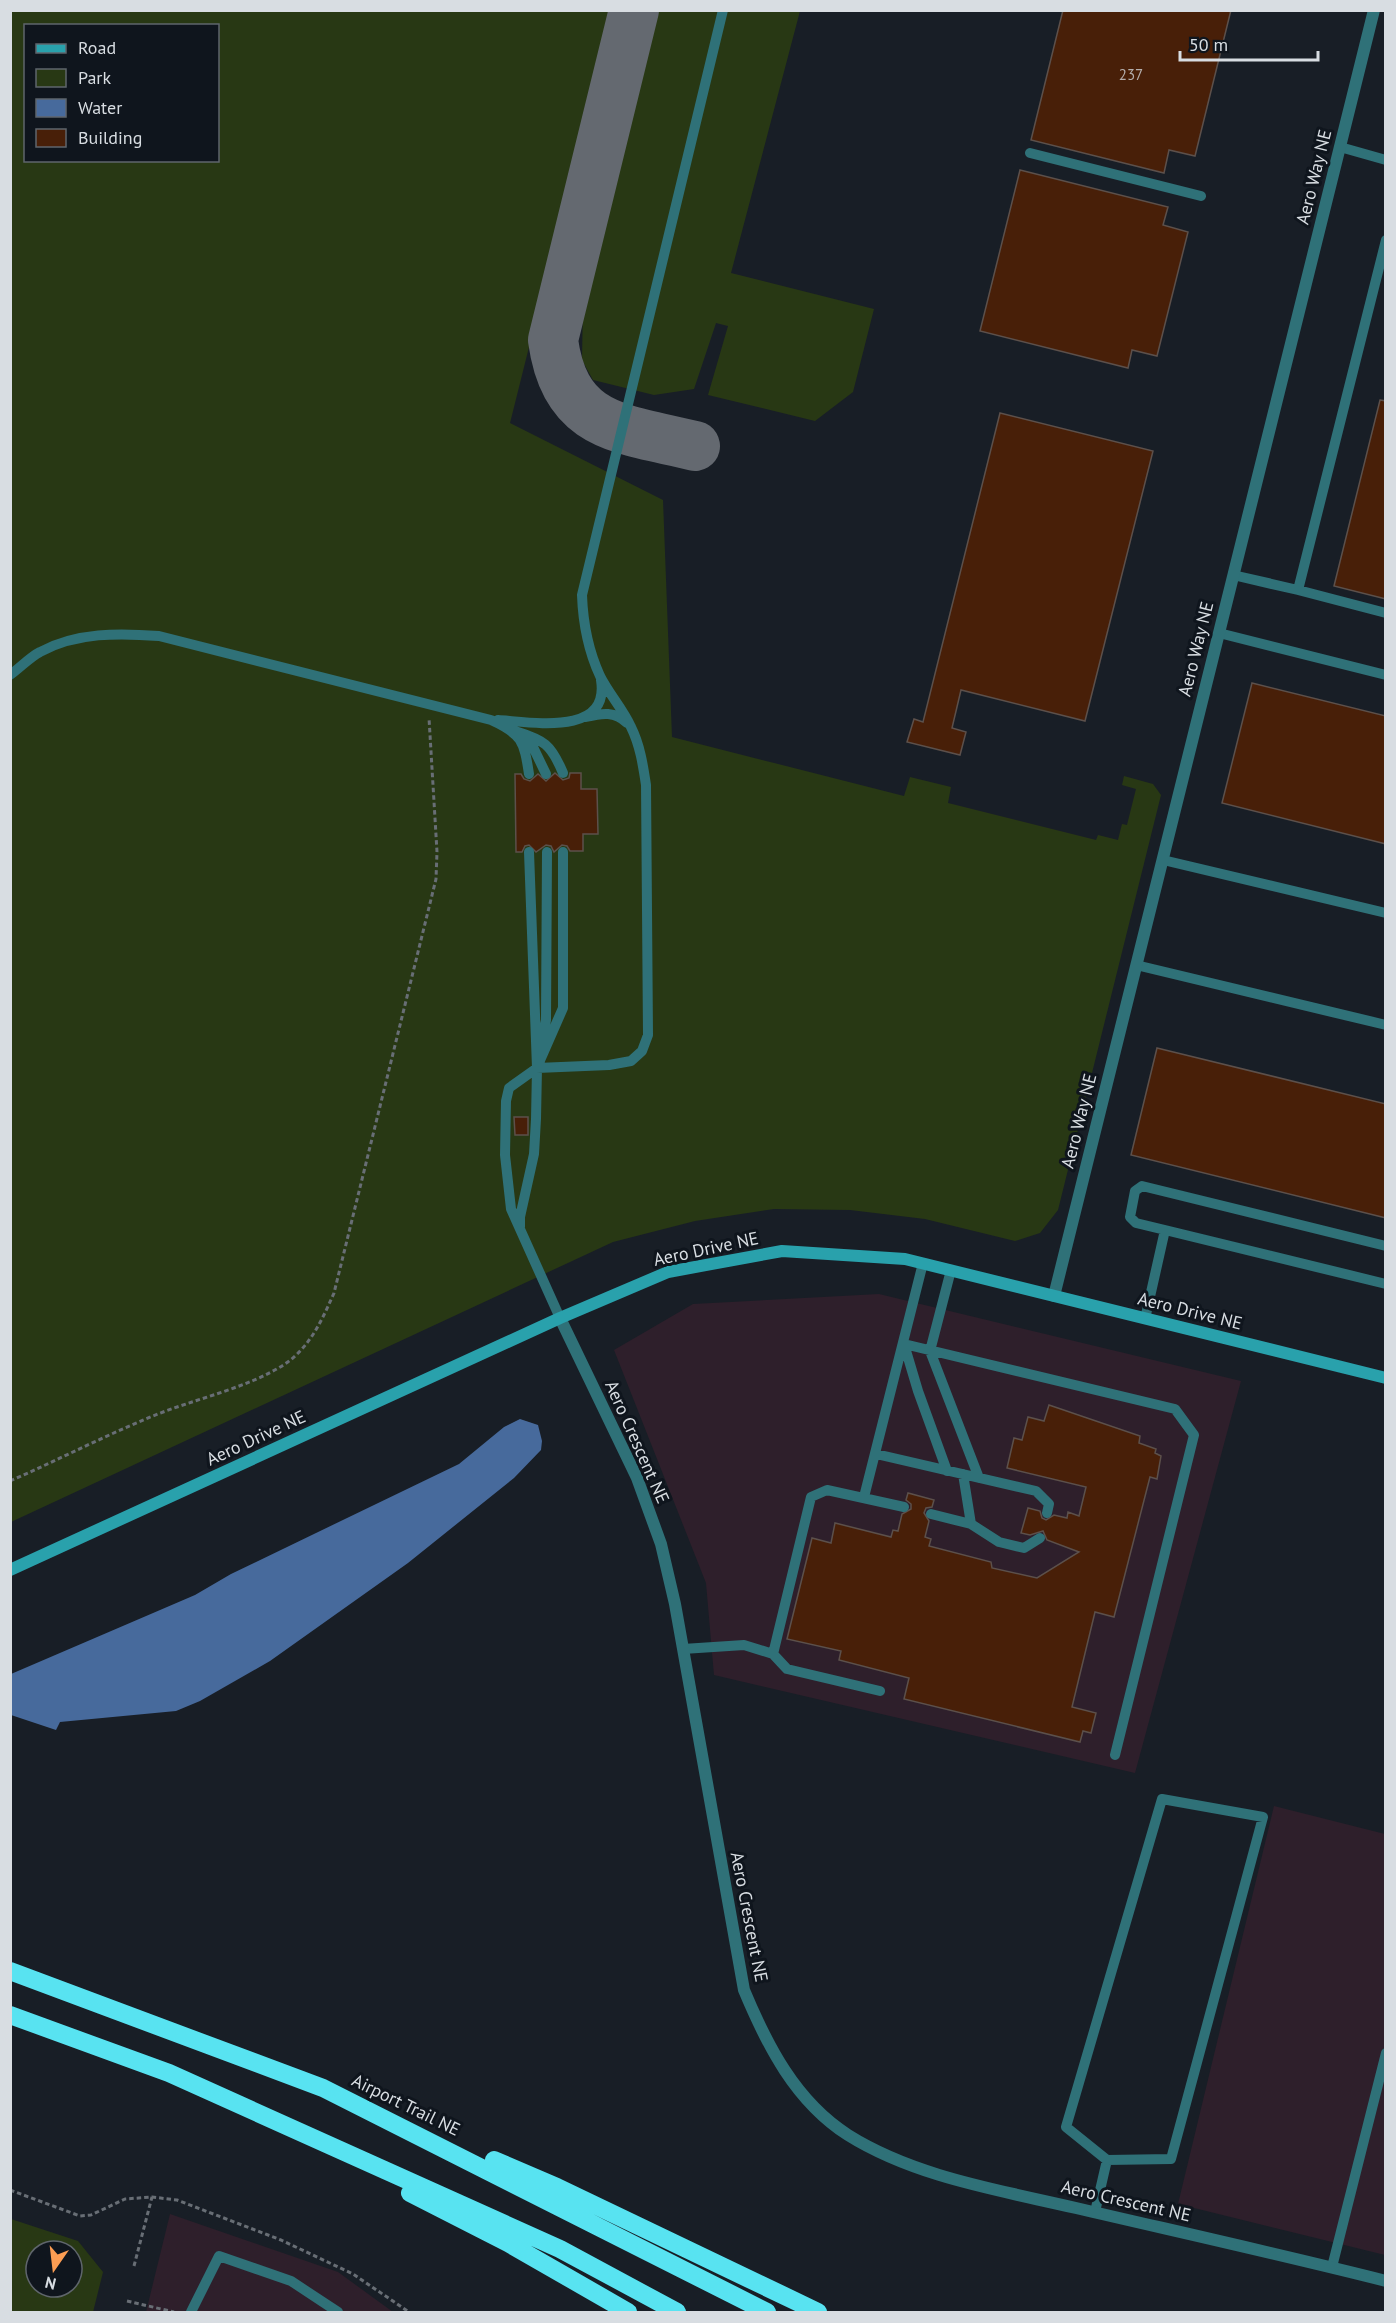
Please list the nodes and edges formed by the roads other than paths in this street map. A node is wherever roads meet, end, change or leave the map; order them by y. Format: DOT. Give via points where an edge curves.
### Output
graph roads {
  1 [pos="723,10"];
  2 [pos="1374,10"];
  3 [pos="1340,147"];
  4 [pos="1030,153"];
  5 [pos="1386,160"];
  6 [pos="1201,196"];
  7 [pos="1386,240"];
  8 [pos="1233,575"];
  9 [pos="1298,590"];
  10 [pos="1386,613"];
  11 [pos="1219,633"];
  12 [pos="10,675"];
  13 [pos="1386,675"];
  14 [pos="600,676"];
  15 [pos="583,718"];
  16 [pos="491,720"];
  17 [pos="632,728"];
  18 [pos="516,733"];
  19 [pos="563,773"];
  20 [pos="529,774"];
  21 [pos="546,774"];
  22 [pos="529,852"];
  23 [pos="547,852"];
  24 [pos="563,852"];
  25 [pos="1162,860"];
  26 [pos="1386,914"];
  27 [pos="1136,965"];
  28 [pos="1386,1025"];
  29 [pos="537,1068"];
  30 [pos="1165,1230"];
  31 [pos="521,1236"];
  32 [pos="1386,1246"];
  33 [pos="923,1263"];
  34 [pos="951,1270"];
  35 [pos="1386,1284"];
  36 [pos="1054,1296"];
  37 [pos="560,1318"];
  38 [pos="1145,1319"];
  39 [pos="904,1344"];
  40 [pos="930,1351"];
  41 [pos="1386,1378"];
  42 [pos="876,1454"];
  43 [pos="947,1471"];
  44 [pos="963,1474"];
  45 [pos="979,1478"];
  46 [pos="864,1497"];
  47 [pos="904,1507"];
  48 [pos="1047,1513"];
  49 [pos="931,1514"];
  50 [pos="971,1524"];
  51 [pos="1040,1538"];
  52 [pos="10,1570"];
  53 [pos="683,1649"];
  54 [pos="773,1654"];
  55 [pos="880,1691"];
  56 [pos="1115,1755"];
  57 [pos="10,1971"];
  58 [pos="10,2015"];
  59 [pos="1386,2053"];
  60 [pos="170,2073"];
  61 [pos="323,2088"];
  62 [pos="1107,2160"];
  63 [pos="1095,2212"];
  64 [pos="1332,2267"];
  65 [pos="1386,2281"];
  66 [pos="191,2313"];
  67 [pos="338,2313"];
  68 [pos="628,2313"];
  69 [pos="677,2313"];
  70 [pos="767,2313"];
  71 [pos="818,2313"];
  1 -- 14 [label="lane" via="582,595 583,621"];
  2 -- 3 [label="street, Aero Way NE"];
  3 -- 5 [label="lane"];
  3 -- 8 [label="street, Aero Way NE"];
  4 -- 6 [label="lane"];
  7 -- 9 [label="lane"];
  8 -- 9 [label="lane"];
  8 -- 11 [label="street, Aero Way NE"];
  9 -- 10 [label="lane"];
  11 -- 13 [label="lane"];
  11 -- 25 [label="street, Aero Way NE"];
  12 -- 16 [label="lane" via="40,652 78,638 120,633 159,636"];
  14 -- 15 [label="lane" via="603,691 596,706"];
  14 -- 17 [label="lane"];
  15 -- 16 [label="lane" via="563,724"];
  15 -- 17 [label="lane" via="611,714 620,716"];
  16 -- 18 [label="lane"];
  17 -- 29 [label="lane" via="646,785 648,1035 642,1051 631,1061"];
  18 -- 19 [label="lane" via="540,739 555,752"];
  18 -- 20 [label="lane" via="525,747"];
  18 -- 21 [label="lane" via="533,747"];
  22 -- 29 [label="lane"];
  23 -- 29 [label="lane" via="546,1020"];
  24 -- 29 [label="lane" via="563,1008"];
  25 -- 26 [label="lane"];
  25 -- 27 [label="street, Aero Way NE"];
  27 -- 28 [label="lane"];
  27 -- 36 [label="street, Aero Way NE"];
  29 -- 31 [label="lane" via="534,1154 520,1217"];
  29 -- 31 [label="lane" via="509,1088 506,1101 508,1183 511,1209"];
  30 -- 32 [label="lane" via="1130,1217 1135,1191 1142,1186"];
  30 -- 35 [label="lane"];
  30 -- 38 [label="lane"];
  31 -- 37 [label="lane"];
  33 -- 34 [label="street, Aero Drive NE"];
  33 -- 37 [label="street, Aero Drive NE" via="782,1251 668,1272"];
  33 -- 39 [label="lane"];
  34 -- 36 [label="street, Aero Drive NE"];
  34 -- 40 [label="lane"];
  36 -- 38 [label="street, Aero Drive NE"];
  37 -- 52 [label="street, Aero Drive NE"];
  37 -- 53 [label="street, Aero Crescent NE" via="637,1478 661,1544"];
  38 -- 41 [label="street, Aero Drive NE"];
  39 -- 40 [label="lane"];
  39 -- 42 [label="lane"];
  39 -- 43 [label="lane"];
  40 -- 45 [label="lane"];
  40 -- 56 [label="lane" via="1175,1409 1194,1435"];
  42 -- 43 [label="lane"];
  42 -- 46 [label="lane"];
  43 -- 44 [label="lane"];
  44 -- 45 [label="lane"];
  44 -- 50 [label="lane"];
  45 -- 48 [label="lane" via="1036,1491 1049,1504"];
  46 -- 47 [label="lane"];
  46 -- 54 [label="lane" via="827,1490 811,1497"];
  49 -- 50 [label="lane"];
  50 -- 51 [label="lane" via="999,1542 1024,1548"];
  53 -- 54 [label="lane" via="744,1645"];
  53 -- 63 [label="street, Aero Crescent NE" via="744,1989 768,2046 803,2096 847,2134 905,2164"];
  54 -- 55 [label="lane" via="787,1669"];
  57 -- 61 [label="highway, Airport Trail NE"];
  58 -- 60 [label="highway"];
  59 -- 64 [label="lane"];
  60 -- 68 [label="highway" via="507,2243"];
  60 -- 69 [label="highway" via="561,2248"];
  61 -- 70 [label="highway, Airport Trail NE"];
  61 -- 71 [label="highway" via="557,2187"];
  62 -- 62 [label="lane" via="1171,2159 1263,1817 1162,1799 1066,2127"];
  62 -- 63 [label="lane"];
  63 -- 64 [label="street, Aero Crescent NE"];
  64 -- 65 [label="street, Aero Crescent NE"];
  66 -- 67 [label="lane" via="219,2256 291,2281"];
}
